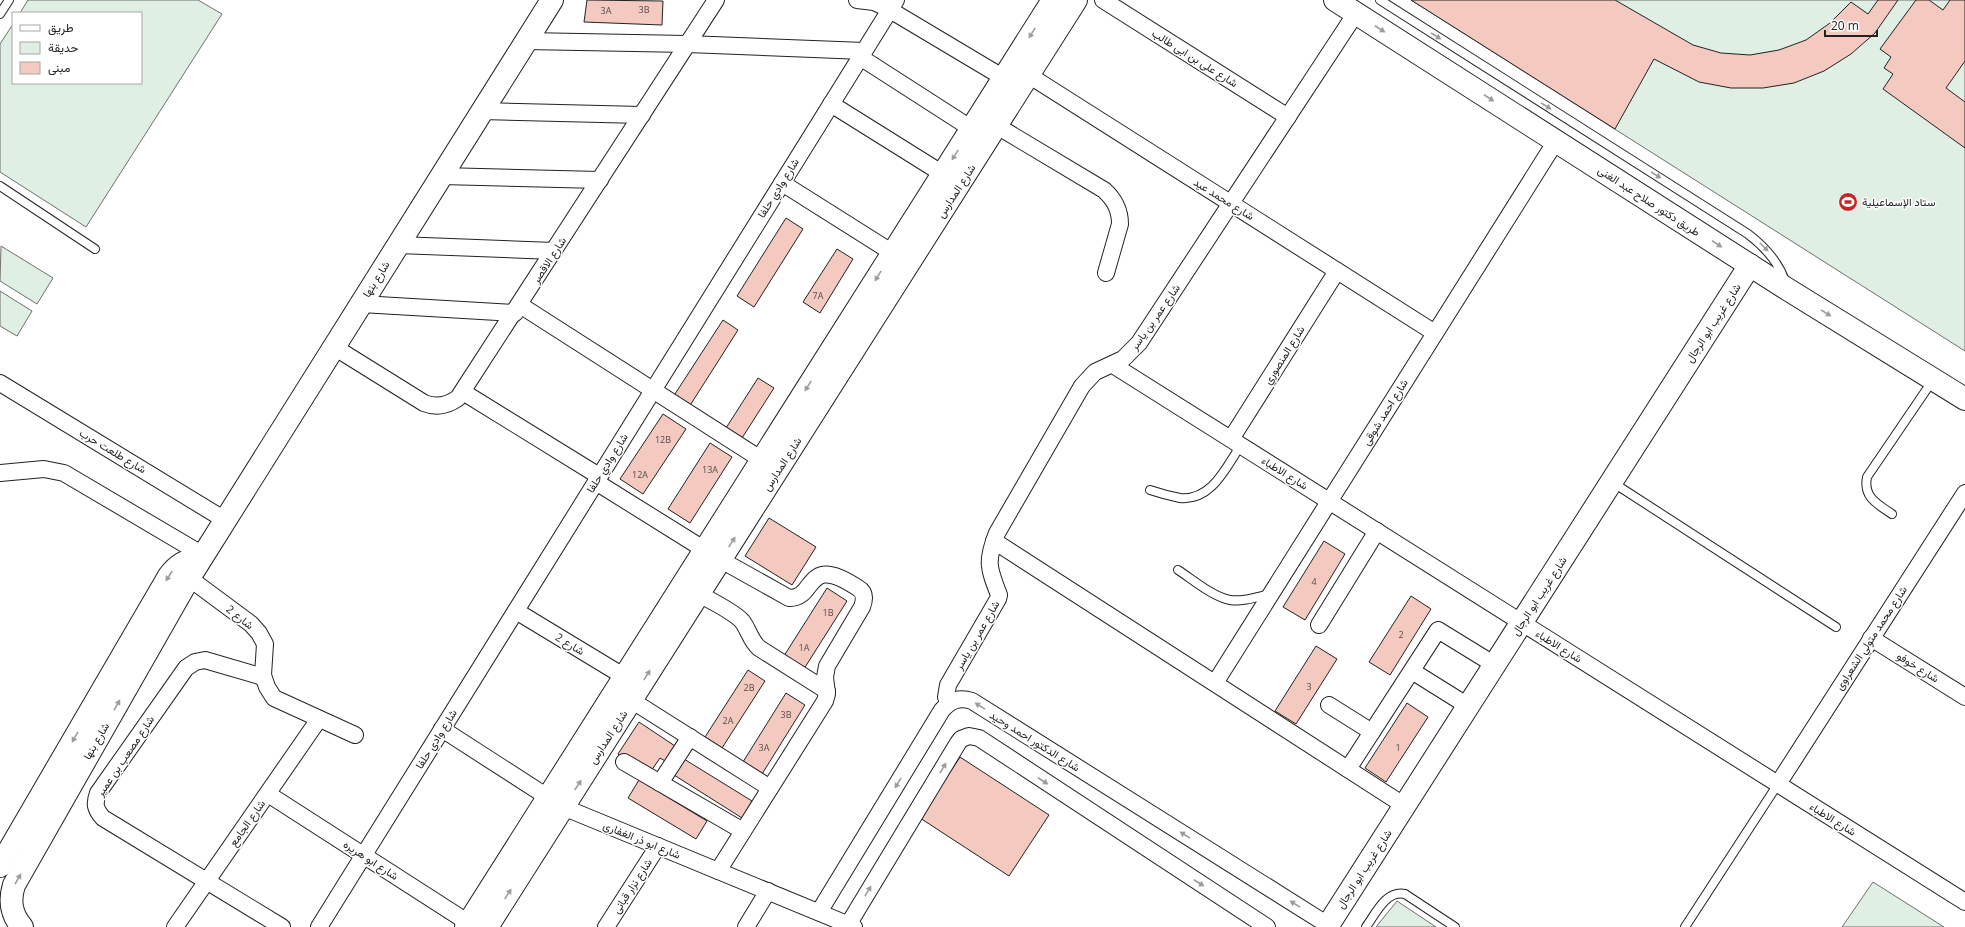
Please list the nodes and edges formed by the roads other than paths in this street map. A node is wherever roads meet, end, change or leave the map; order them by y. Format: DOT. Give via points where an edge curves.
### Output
graph roads {
  1 [pos="9,0"];
  2 [pos="552,0"];
  3 [pos="716,0"];
  4 [pos="857,0"];
  5 [pos="1053,0"];
  6 [pos="1076,0"];
  7 [pos="1103,0"];
  8 [pos="1335,0"];
  9 [pos="1380,0"];
  10 [pos="893,5"];
  11 [pos="1356,13"];
  12 [pos="0,14"];
  13 [pos="526,41"];
  14 [pos="687,44"];
  15 [pos="862,54"];
  16 [pos="1015,73"];
  17 [pos="831,104"];
  18 [pos="482,111"];
  19 [pos="642,115"];
  20 [pos="1288,117"];
  21 [pos="998,126"];
  22 [pos="972,129"];
  23 [pos="1556,141"];
  24 [pos="943,174"];
  25 [pos="441,176"];
  26 [pos="600,180"];
  27 [pos="782,183"];
  28 [pos="0,186"];
  29 [pos="1231,204"];
  30 [pos="398,244"];
  31 [pos="95,249"];
  32 [pos="554,251"];
  33 [pos="893,253"];
  34 [pos="1750,265"];
  35 [pos="1337,271"];
  36 [pos="1106,273"];
  37 [pos="1787,289"];
  38 [pos="361,304"];
  39 [pos="517,309"];
  40 [pos="1435,333"];
  41 [pos="334,347"];
  42 [pos="1113,365"];
  43 [pos="1934,379"];
  44 [pos="0,383"];
  45 [pos="653,390"];
  46 [pos="463,392"];
  47 [pos="1965,399"];
  48 [pos="1236,442"];
  49 [pos="762,460"];
  50 [pos="0,473"];
  51 [pos="598,479"];
  52 [pos="1612,482"];
  53 [pos="1150,490"];
  54 [pos="1965,493"];
  55 [pos="1329,501"];
  56 [pos="1892,514"];
  57 [pos="225,520"];
  58 [pos="1377,531"];
  59 [pos="994,541"];
  60 [pos="713,555"];
  61 [pos="202,557"];
  62 [pos="1178,570"];
  63 [pos="189,578"];
  64 [pos="699,594"];
  65 [pos="1271,594"];
  66 [pos="516,611"];
  67 [pos="1522,623"];
  68 [pos="1319,624"];
  69 [pos="1836,627"];
  70 [pos="1871,638"];
  71 [pos="1495,665"];
  72 [pos="1412,670"];
  73 [pos="625,676"];
  74 [pos="263,677"];
  75 [pos="1215,683"];
  76 [pos="827,691"];
  77 [pos="1965,697"];
  78 [pos="631,700"];
  79 [pos="948,703"];
  80 [pos="1329,704"];
  81 [pos="1468,706"];
  82 [pos="319,720"];
  83 [pos="442,729"];
  84 [pos="1372,732"];
  85 [pos="356,735"];
  86 [pos="690,737"];
  87 [pos="624,762"];
  88 [pos="1348,769"];
  89 [pos="660,783"];
  90 [pos="1778,784"];
  91 [pos="770,788"];
  92 [pos="268,794"];
  93 [pos="556,802"];
  94 [pos="1405,806"];
  95 [pos="743,831"];
  96 [pos="658,846"];
  97 [pos="364,855"];
  98 [pos="0,866"];
  99 [pos="718,871"];
  100 [pos="207,882"];
  101 [pos="768,891"];
  102 [pos="1965,902"];
  103 [pos="3,911"];
  104 [pos="825,919"];
  105 [pos="474,926"];
  106 [pos="851,926"];
  107 [pos="1327,926"];
  108 [pos="20,927"];
  109 [pos="175,927"];
  110 [pos="282,927"];
  111 [pos="319,927"];
  112 [pos="606,927"];
  113 [pos="746,927"];
  114 [pos="1266,927"];
  115 [pos="1366,927"];
  116 [pos="1455,927"];
  117 [pos="1685,927"];
  1 -- 12 [label="lane"];
  2 -- 13 [label="main road, شارع بنها"];
  3 -- 14 [label="street, شارع الاقصر"];
  4 -- 10 [label="street, شارع محمد عيد"];
  5 -- 16 [label="main road, شارع المدارس, one-way"];
  6 -- 16 [label="main road, شارع المدارس"];
  7 -- 20 [label="street, شارع على بن ابى طالب"];
  8 -- 11 [label="main road, طريق دكتور صلاح عبد الغنى"];
  9 -- 37 [label="lane, one-way" via="1748,234 1769,252 1783,276"];
  10 -- 15 [label="street, شارع وادي حلفا"];
  10 -- 16 [label="street, شارع محمد عيد"];
  11 -- 20 [label="street, شارع عمر بن ياسر"];
  11 -- 23 [label="main road, طريق دكتور صلاح عبد الغنى, one-way"];
  13 -- 14 [label="street"];
  13 -- 18 [label="main road, شارع بنها"];
  14 -- 15 [label="street"];
  14 -- 19 [label="street, شارع الاقصر"];
  15 -- 17 [label="street, شارع وادي حلفا"];
  15 -- 22 [label="street"];
  16 -- 21 [label="main road, شارع المدارس"];
  16 -- 22 [label="main road, شارع المدارس"];
  16 -- 29 [label="street, شارع محمد عيد"];
  17 -- 24 [label="street"];
  17 -- 27 [label="street, شارع وادي حلفا"];
  18 -- 19 [label="street"];
  18 -- 25 [label="main road, شارع بنها"];
  19 -- 26 [label="street, شارع الاقصر"];
  20 -- 29 [label="street, شارع عمر بن ياسر"];
  21 -- 36 [label="street" via="1104,190 1115,202 1120,224"];
  60 -- 21 [label="main road, شارع المدارس, one-way"];
  22 -- 24 [label="main road, شارع المدارس, one-way"];
  23 -- 34 [label="main road, طريق دكتور صلاح عبد الغنى, one-way"];
  23 -- 40 [label="street, شارع احمد شوقى"];
  24 -- 33 [label="main road, شارع المدارس"];
  25 -- 26 [label="street"];
  25 -- 30 [label="main road, شارع بنها"];
  26 -- 32 [label="street, شارع الاقصر"];
  27 -- 33 [label="street"];
  27 -- 45 [label="street, شارع وادي حلفا"];
  28 -- 31 [label="lane"];
  29 -- 35 [label="street, شارع محمد عيد"];
  29 -- 42 [label="street, شارع عمر بن ياسر" via="1139,343 1132,352"];
  30 -- 32 [label="street"];
  30 -- 38 [label="main road, شارع بنها"];
  32 -- 39 [label="street, شارع الاقصر"];
  33 -- 49 [label="main road, شارع المدارس, one-way"];
  34 -- 37 [label="main road, طريق دكتور صلاح عبد الغنى"];
  34 -- 52 [label="main road, شارع غريب ابو الرجال"];
  35 -- 40 [label="street, شارع محمد عيد"];
  35 -- 48 [label="street, شارع المنصوري"];
  37 -- 43 [label="main road, طريق دكتور صلاح عبد الغنى, one-way"];
  38 -- 39 [label="street"];
  38 -- 41 [label="main road, شارع بنها"];
  39 -- 45 [label="street"];
  39 -- 46 [label="street, شارع الاقصر"];
  40 -- 55 [label="street, شارع احمد شوقى"];
  41 -- 46 [label="street, شارع الاقصر" via="431,405 445,405"];
  41 -- 57 [label="main road, شارع بنها"];
  42 -- 48 [label="street, شارع الاطباء"];
  42 -- 59 [label="street, شارع عمر بن ياسر" via="1095,372 1082,386"];
  43 -- 47 [label="main road, طريق دكتور صلاح عبد الغنى"];
  43 -- 56 [label="lane" via="1867,477 1870,498"];
  44 -- 57 [label="street, شارع طلعت حرب"];
  45 -- 49 [label="street"];
  45 -- 51 [label="street, شارع وادي حلفا"];
  46 -- 51 [label="street"];
  48 -- 53 [label="lane" via="1213,487 1203,493 1181,498"];
  48 -- 55 [label="street, شارع الاطباء"];
  49 -- 60 [label="main road, شارع المدارس"];
  50 -- 61 [label="street" via="51,469 64,473"];
  51 -- 60 [label="street"];
  51 -- 66 [label="street, شارع وادي حلفا"];
  52 -- 67 [label="main road, شارع غريب ابو الرجال"];
  52 -- 69 [label="lane"];
  54 -- 70 [label="street, شارع محمد متولي الشعراوى"];
  55 -- 58 [label="street, شارع الاطباء"];
  55 -- 65 [label="street, شارع احمد شوقى"];
  57 -- 61 [label="main road, شارع بنها"];
  58 -- 67 [label="street, شارع الاطباء"];
  58 -- 68 [label="street"];
  59 -- 75 [label="street"];
  59 -- 79 [label="street, شارع عمر بن ياسر" via="989,569 999,595 998,599 948,685"];
  60 -- 64 [label="main road, شارع المدارس"];
  60 -- 73 [label="main road, شارع المدارس"];
  60 -- 76 [label="street" via="789,598 797,597 818,576 828,574 861,591 864,599 862,607 825,669"];
  61 -- 63 [label="main road, شارع بنها"];
  61 -- 98 [label="main road, شارع بنها, one-way" via="180,564 169,576"];
  62 -- 65 [label="lane" via="1220,597 1230,600"];
  63 -- 74 [label="street, شارع 2" via="251,624 259,633 265,644"];
  103 -- 63 [label="main road, شارع بنها, one-way" via="14,885"];
  64 -- 76 [label="street" via="742,621 751,640 759,648"];
  78 -- 64 [label="main road, شارع المدارس, one-way"];
  65 -- 75 [label="street, شارع احمد شوقى"];
  66 -- 73 [label="street, شارع 2"];
  66 -- 83 [label="street, شارع وادي حلفا"];
  67 -- 71 [label="main road, شارع غريب ابو الرجال"];
  67 -- 90 [label="street, شارع الاطباء"];
  70 -- 77 [label="street, شارع خوفو"];
  70 -- 90 [label="street, شارع محمد متولي الشعراوى"];
  71 -- 72 [label="street" via="1438,630"];
  71 -- 81 [label="main road, شارع غريب ابو الرجال"];
  72 -- 81 [label="street"];
  72 -- 84 [label="street"];
  73 -- 93 [label="main road, شارع المدارس"];
  74 -- 82 [label="street" via="274,698"];
  74 -- 100 [label="street, شارع مصعب بن عمير" via="205,660 195,662 186,668 94,802 96,811 103,818"];
  75 -- 88 [label="street"];
  76 -- 91 [label="street" via="825,701"];
  78 -- 86 [label="street"];
  93 -- 78 [label="main road, شارع المدارس, one-way"];
  79 -- 104 [label="street, one-way"];
  107 -- 79 [label="street, شارع الدكتور احمد وحيد, one-way" via="972,701 964,698"];
  80 -- 84 [label="street"];
  81 -- 94 [label="main road, شارع غريب ابو الرجال"];
  82 -- 85 [label="street"];
  82 -- 92 [label="street, شارع الجامع"];
  83 -- 93 [label="street, شارع ابو ذر الغفارى"];
  83 -- 97 [label="street, شارع وادي حلفا"];
  84 -- 88 [label="street"];
  86 -- 89 [label="street"];
  86 -- 91 [label="street"];
  87 -- 89 [label="street"];
  88 -- 94 [label="street"];
  89 -- 95 [label="street"];
  90 -- 102 [label="street, شارع الاطباء"];
  90 -- 117 [label="lane"];
  91 -- 95 [label="street"];
  92 -- 97 [label="street, شارع ابو هريره"];
  92 -- 100 [label="street, شارع الجامع"];
  93 -- 96 [label="street, شارع ابو ذر الغفارى"];
  93 -- 105 [label="main road, شارع المدارس"];
  94 -- 107 [label="main road, شارع غريب ابو الرجال"];
  95 -- 99 [label="street"];
  96 -- 99 [label="street, شارع ابو ذر الغفارى"];
  96 -- 112 [label="street, شارع نزار قبانى"];
  97 -- 105 [label="street, شارع ابو هريره"];
  97 -- 111 [label="street, شارع وادي حلفا"];
  99 -- 101 [label="street, شارع ابو ذر الغفارى"];
  100 -- 109 [label="street, شارع الجامع"];
  100 -- 110 [label="street, شارع مصعب بن عمير"];
  101 -- 104 [label="street, شارع ابو ذر الغفارى"];
  101 -- 113 [label="street"];
  103 -- 108 [label="main road" via="11,922"];
  104 -- 106 [label="street, شارع ابو ذر الغفارى"];
  106 -- 114 [label="street, one-way" via="958,743 969,736 979,738"];
  115 -- 116 [label="lane" via="1386,900 1398,893 1405,894"];
}
